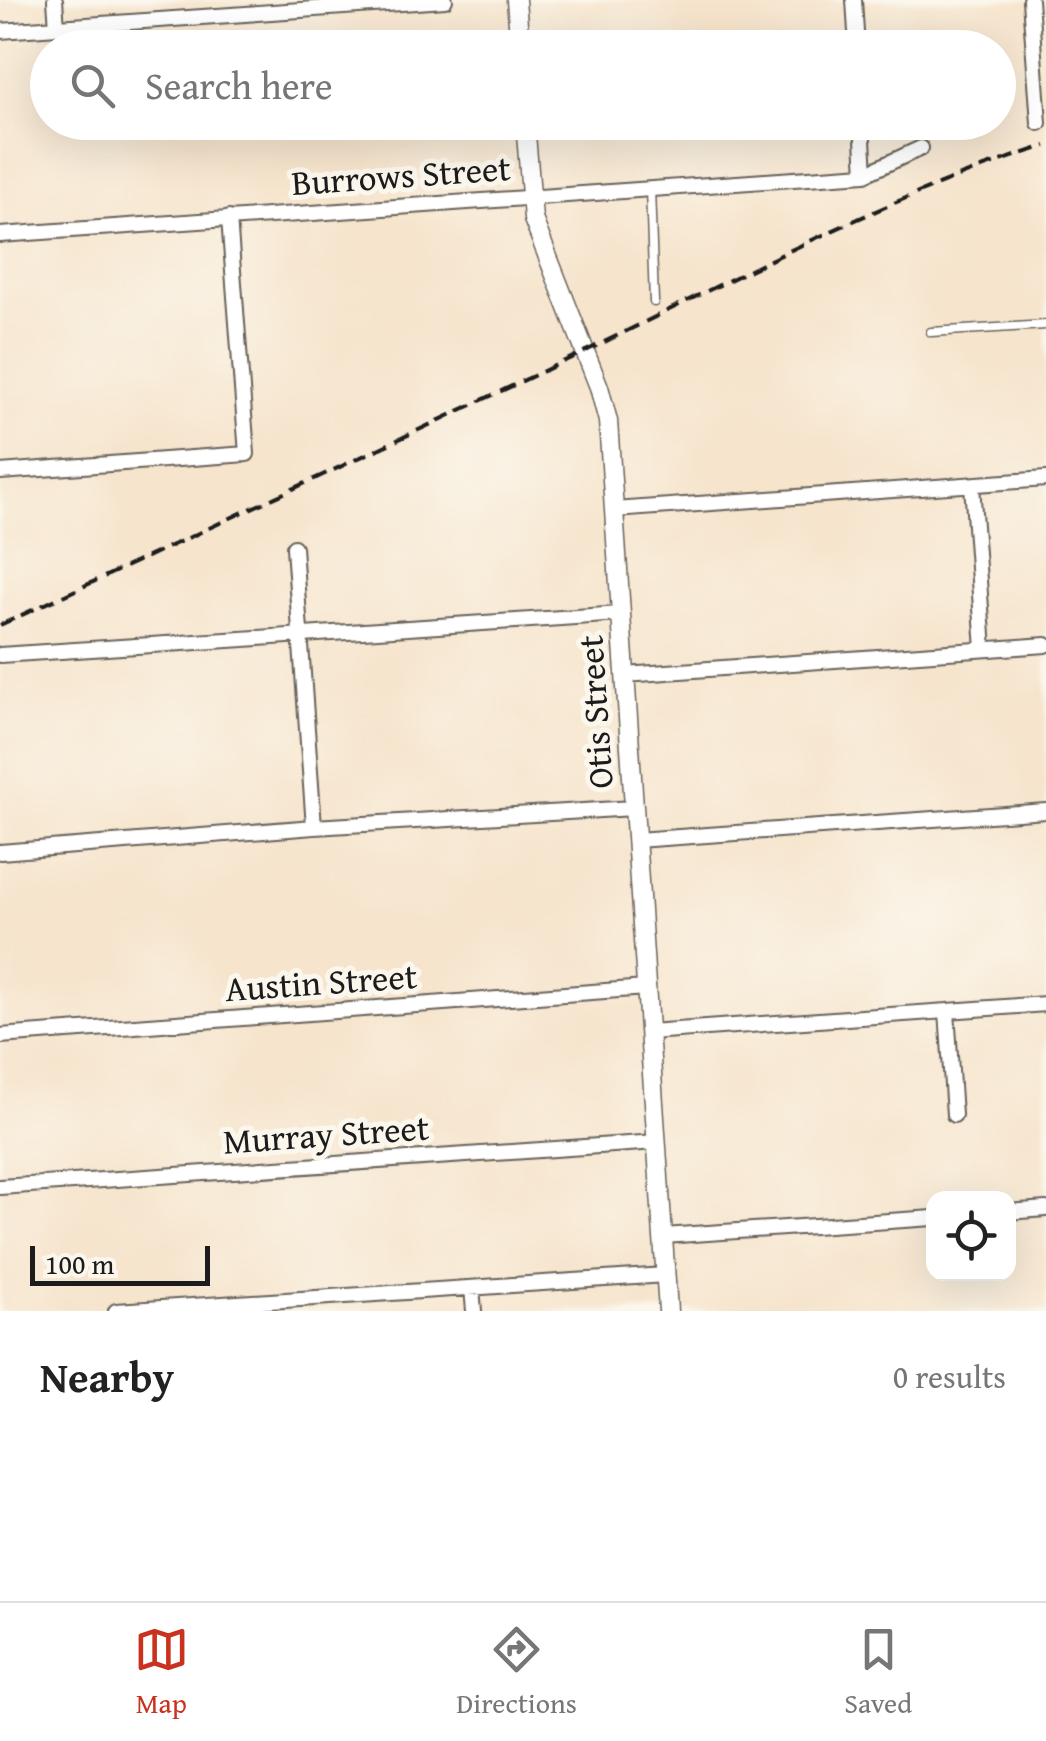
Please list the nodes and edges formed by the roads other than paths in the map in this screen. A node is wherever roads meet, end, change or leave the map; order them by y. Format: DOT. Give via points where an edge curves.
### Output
graph roads {
  1 [pos="55,0"];
  2 [pos="445,0"];
  3 [pos="516,0"];
  4 [pos="854,0"];
  5 [pos="1030,0"];
  6 [pos="57,27"];
  7 [pos="518,30"];
  8 [pos="856,30"];
  9 [pos="0,31"];
  10 [pos="1039,123"];
  11 [pos="526,140"];
  12 [pos="863,140"];
  13 [pos="921,148"];
  14 [pos="865,174"];
  15 [pos="650,188"];
  16 [pos="530,196"];
  17 [pos="230,218"];
  18 [pos="0,235"];
  19 [pos="654,302"];
  20 [pos="1046,325"];
  21 [pos="932,332"];
  22 [pos="0,472"];
  23 [pos="1046,480"];
  24 [pos="972,484"];
  25 [pos="614,510"];
  26 [pos="294,547"];
  27 [pos="621,614"];
  28 [pos="299,637"];
  29 [pos="1046,645"];
  30 [pos="984,649"];
  31 [pos="0,655"];
  32 [pos="625,675"];
  33 [pos="634,808"];
  34 [pos="1046,811"];
  35 [pos="314,827"];
  36 [pos="636,840"];
  37 [pos="0,852"];
  38 [pos="646,988"];
  39 [pos="1046,1004"];
  40 [pos="946,1011"];
  41 [pos="649,1032"];
  42 [pos="0,1036"];
  43 [pos="954,1115"];
  44 [pos="656,1142"];
  45 [pos="0,1187"];
  46 [pos="1046,1209"];
  47 [pos="1016,1211"];
  48 [pos="926,1219"];
  49 [pos="663,1236"];
  50 [pos="666,1275"];
  51 [pos="472,1288"];
  52 [pos="262,1306"];
  53 [pos="116,1311"];
  54 [pos="474,1311"];
  55 [pos="668,1311"];
  1 -- 6 [label="street"];
  2 -- 6 [label="street"];
  3 -- 7 [label="street"];
  4 -- 8 [label="street"];
  5 -- 10 [label="street"];
  6 -- 9 [label="street"];
  11 -- 16 [label="street, Otis Street"];
  12 -- 14 [label="street"];
  13 -- 14 [label="street, Burrows Street"];
  14 -- 15 [label="street, Burrows Street"];
  15 -- 16 [label="street, Burrows Street"];
  15 -- 19 [label="lane"];
  16 -- 17 [label="street, Burrows Street"];
  16 -- 25 [label="street, Otis Street" via="534,224 605,402"];
  17 -- 18 [label="street, Burrows Street"];
  17 -- 22 [label="street" via="247,454"];
  20 -- 21 [label="lane"];
  23 -- 24 [label="street"];
  24 -- 25 [label="street"];
  24 -- 30 [label="street"];
  25 -- 27 [label="street, Otis Street"];
  26 -- 28 [label="street"];
  27 -- 28 [label="street"];
  27 -- 32 [label="street, Otis Street"];
  28 -- 31 [label="street"];
  28 -- 35 [label="street"];
  29 -- 30 [label="street"];
  30 -- 32 [label="street"];
  32 -- 33 [label="street, Otis Street"];
  33 -- 35 [label="street"];
  33 -- 36 [label="street, Otis Street"];
  34 -- 36 [label="street"];
  35 -- 37 [label="street"];
  36 -- 38 [label="street, Otis Street"];
  38 -- 41 [label="street, Otis Street"];
  38 -- 42 [label="street, Austin Street"];
  39 -- 40 [label="street"];
  40 -- 41 [label="street"];
  40 -- 43 [label="street"];
  41 -- 44 [label="street, Otis Street"];
  44 -- 45 [label="street, Murray Street"];
  44 -- 49 [label="street, Otis Street"];
  46 -- 47 [label="street"];
  48 -- 49 [label="street"];
  49 -- 50 [label="street, Otis Street"];
  50 -- 51 [label="street"];
  50 -- 55 [label="street, Otis Street"];
  51 -- 52 [label="street"];
  51 -- 54 [label="street"];
  52 -- 53 [label="street"];
}
